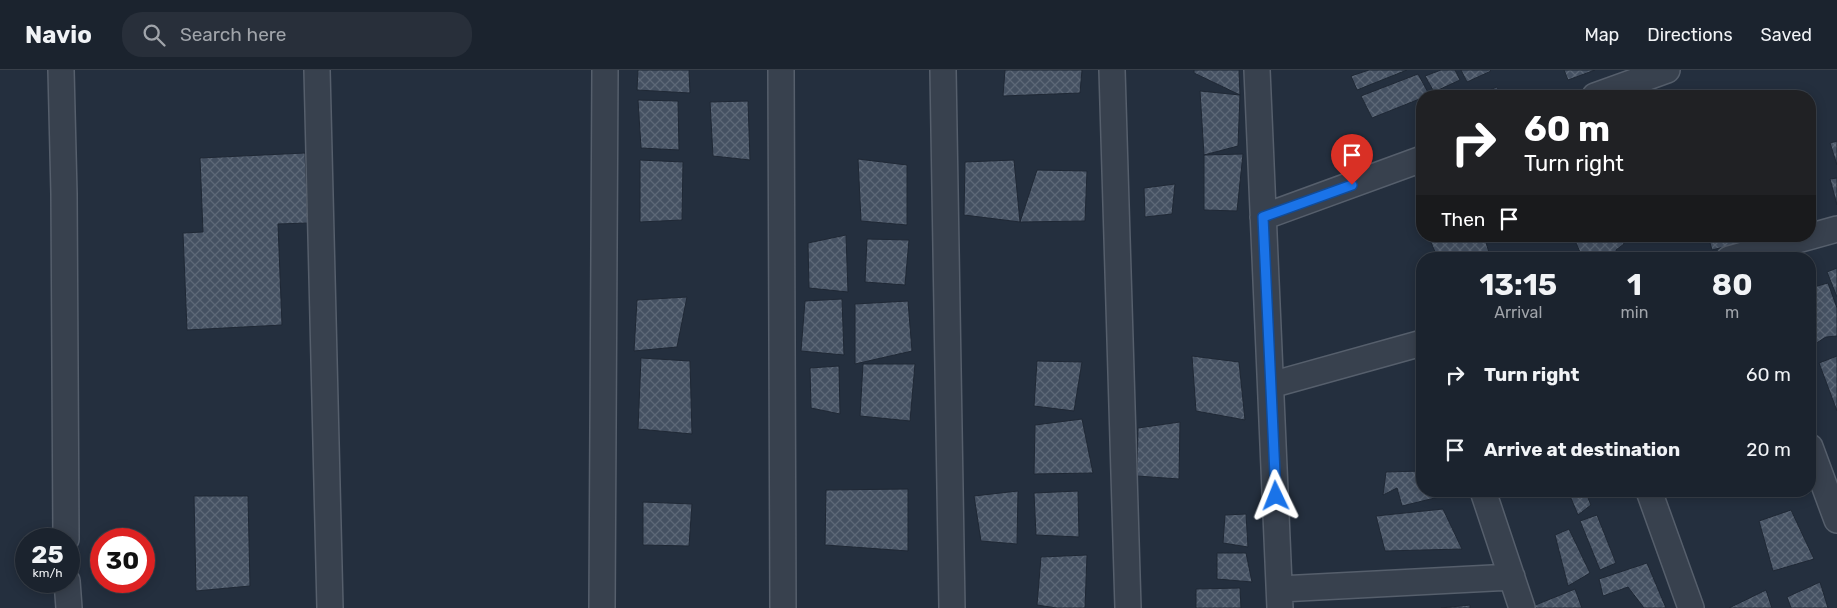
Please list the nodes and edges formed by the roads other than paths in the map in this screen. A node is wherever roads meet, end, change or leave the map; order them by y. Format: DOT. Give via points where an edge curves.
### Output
graph roads {
  1 [pos="61,70"];
  2 [pos="317,70"];
  3 [pos="605,70"];
  4 [pos="780,70"];
  5 [pos="943,70"];
  6 [pos="1112,70"];
  7 [pos="1257,70"];
  8 [pos="1667,70"];
  9 [pos="1612,90"];
  10 [pos="1416,161"];
  11 [pos="1263,217"];
  12 [pos="1837,229"];
  13 [pos="1816,235"];
  14 [pos="1792,242"];
  15 [pos="1757,252"];
  16 [pos="1416,345"];
  17 [pos="1271,384"];
  18 [pos="1816,463"];
  19 [pos="1485,497"];
  20 [pos="1651,497"];
  21 [pos="1837,520"];
  22 [pos="66,528"];
  23 [pos="1512,577"];
  24 [pos="68,593"];
  25 [pos="1280,599"];
  26 [pos="69,608"];
  27 [pos="330,608"];
  28 [pos="602,608"];
  29 [pos="783,608"];
  30 [pos="952,608"];
  31 [pos="1128,608"];
  32 [pos="1522,608"];
  33 [pos="1690,608"];
  1 -- 22 [label="street"];
  2 -- 27 [label="street"];
  3 -- 28 [label="street"];
  4 -- 29 [label="street"];
  5 -- 30 [label="street"];
  6 -- 31 [label="street"];
  7 -- 11 [label="street"];
  8 -- 9 [label="street"];
  10 -- 11 [label="street"];
  11 -- 17 [label="street"];
  12 -- 13 [label="street"];
  14 -- 15 [label="street"];
  16 -- 17 [label="street"];
  17 -- 25 [label="street"];
  18 -- 21 [label="street"];
  19 -- 23 [label="street"];
  20 -- 33 [label="street"];
  23 -- 25 [label="street"];
  23 -- 32 [label="street"];
  24 -- 26 [label="street"];
}
